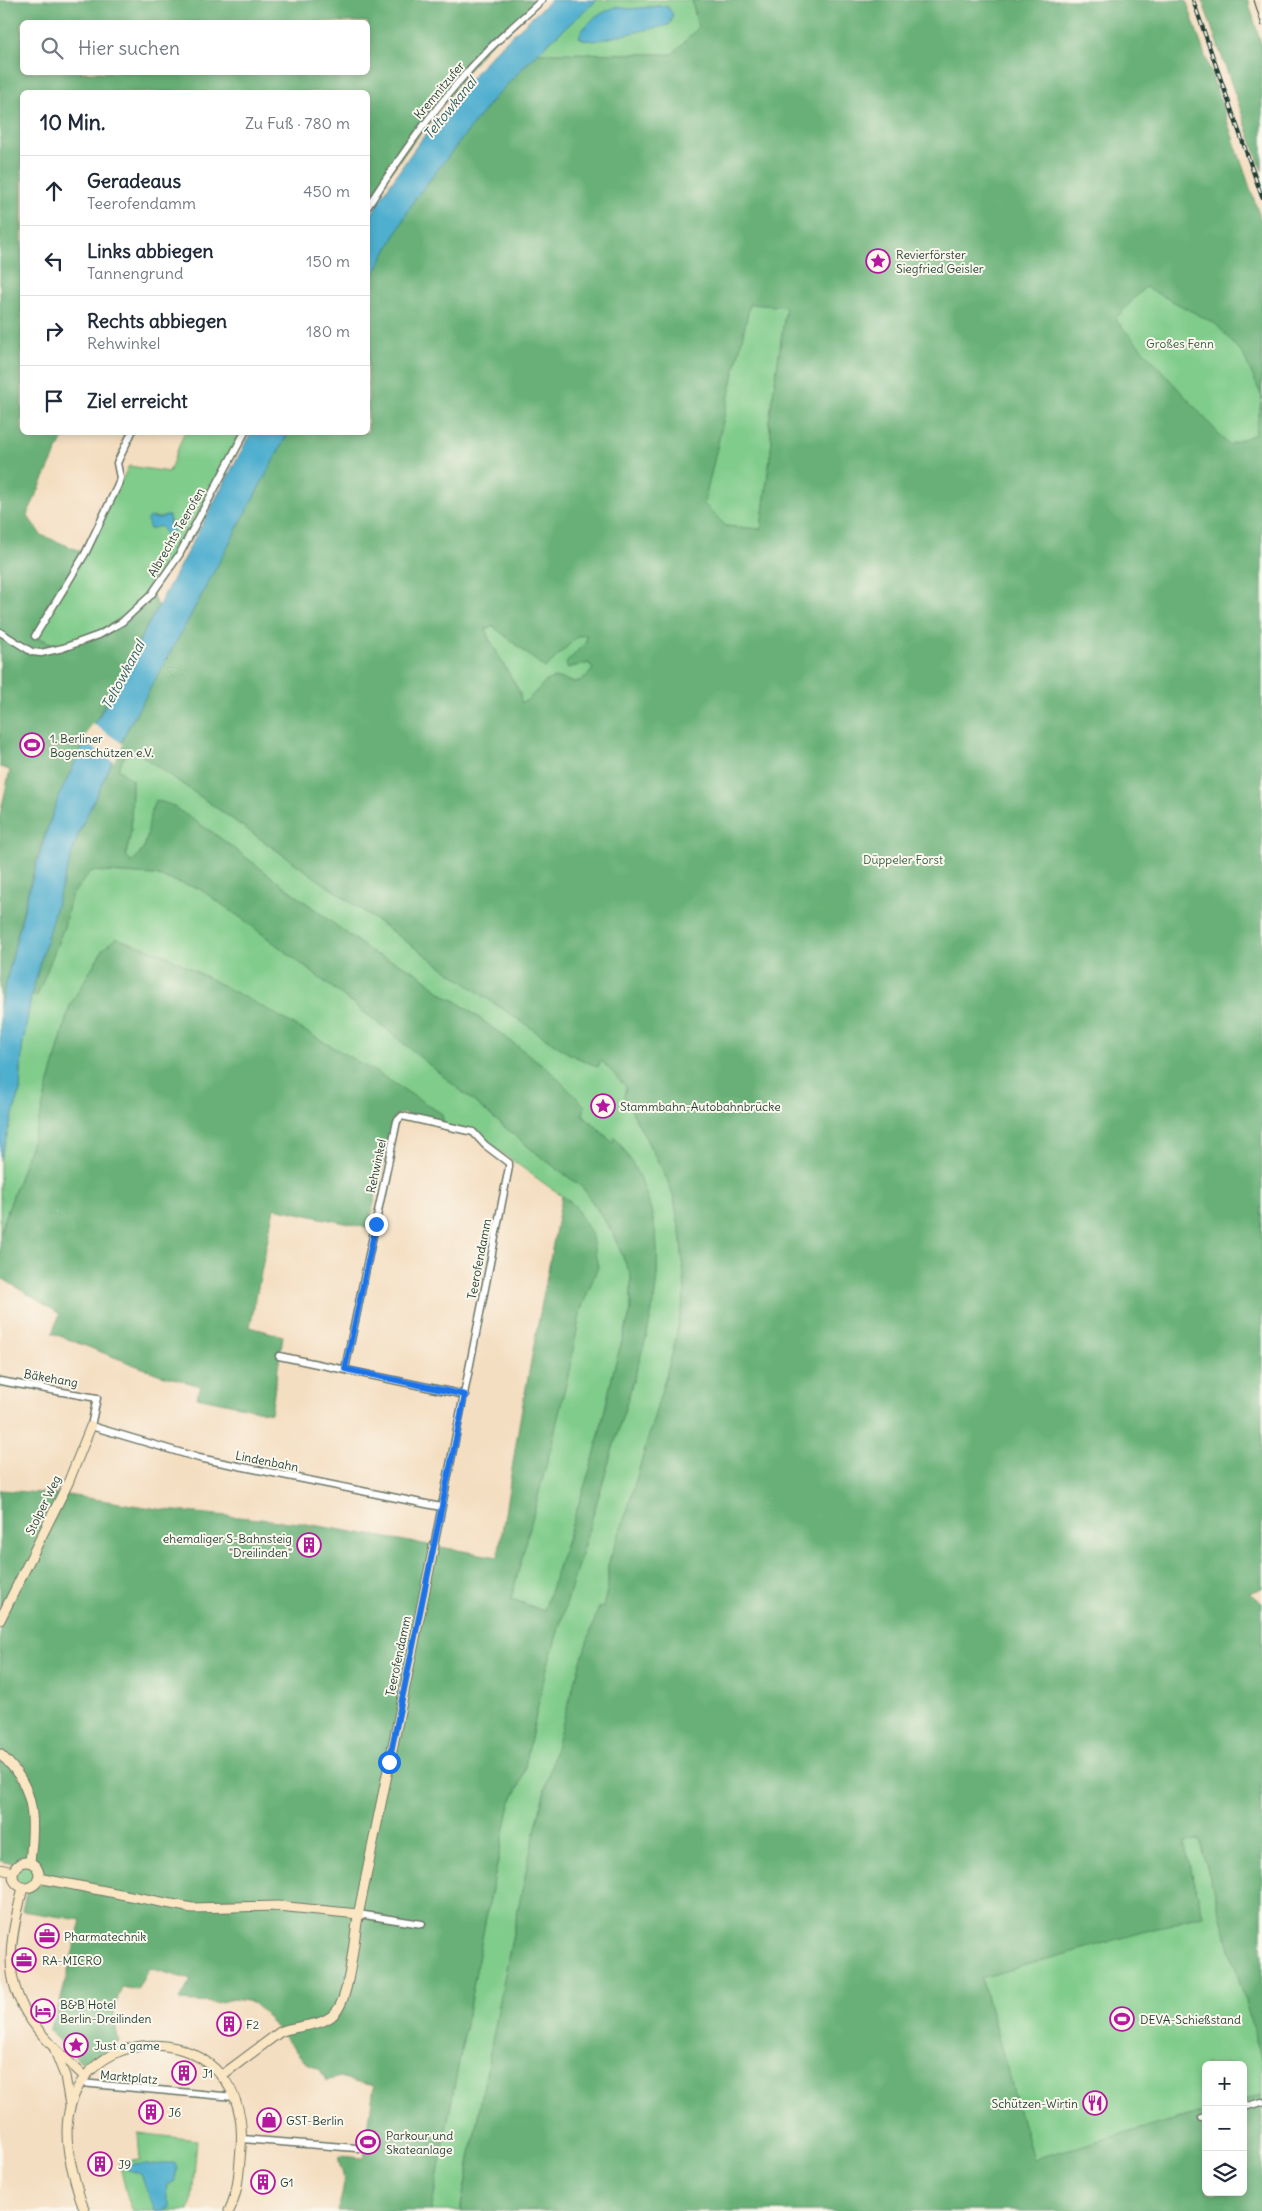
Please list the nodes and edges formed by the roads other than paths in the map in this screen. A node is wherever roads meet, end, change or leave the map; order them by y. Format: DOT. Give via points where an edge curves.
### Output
graph roads {
  1 [pos="542,0"];
  2 [pos="370,203"];
  3 [pos="131,435"];
  4 [pos="243,435"];
  5 [pos="0,632"];
  6 [pos="34,636"];
  7 [pos="508,1172"];
  8 [pos="279,1356"];
  9 [pos="345,1369"];
  10 [pos="0,1381"];
  11 [pos="465,1395"];
  12 [pos="97,1398"];
  13 [pos="91,1426"];
  14 [pos="441,1507"];
  15 [pos="434,1546"];
  16 [pos="0,1620"];
  17 [pos="0,1754"];
  18 [pos="30,1862"];
  19 [pos="0,1870"];
  20 [pos="13,1872"];
  21 [pos="38,1878"];
  22 [pos="23,1888"];
  23 [pos="358,1914"];
  24 [pos="422,1924"];
  25 [pos="52,2046"];
  26 [pos="221,2076"];
  27 [pos="83,2080"];
  28 [pos="234,2097"];
  29 [pos="1262,2102"];
  30 [pos="70,2106"];
  31 [pos="1247,2106"];
  32 [pos="242,2139"];
  33 [pos="369,2149"];
  34 [pos="85,2211"];
  35 [pos="229,2211"];
  1 -- 2 [label="street, Kremnitzufer" via="489,50 451,92 401,156"];
  3 -- 6 [label="street" via="117,463 118,486 85,554"];
  4 -- 5 [label="street, Albrechts Teerofen" via="179,555 152,595 122,622 99,635 41,653 32,652"];
  7 -- 9 [label="street, Rehwinkel" via="509,1163 484,1145 473,1132 402,1116 397,1121"];
  7 -- 11 [label="street, Teerofendamm"];
  8 -- 9 [label="street"];
  9 -- 11 [label="street"];
  10 -- 12 [label="street, Bäkehang"];
  11 -- 14 [label="street, Teerofendamm"];
  12 -- 13 [label="street, Stolper Weg"];
  13 -- 14 [label="street, Lindenbahn" via="199,1458"];
  13 -- 16 [label="street, Stolper Weg" via="78,1460"];
  14 -- 15 [label="street, Teerofendamm"];
  15 -- 23 [label="street, Teerofendamm"];
  17 -- 18 [label="street" via="19,1775 32,1805 34,1821"];
  18 -- 20 [label="street" via="21,1862"];
  18 -- 21 [label="street" via="38,1870"];
  19 -- 20 [label="street"];
  20 -- 22 [label="street" via="15,1882"];
  21 -- 22 [label="street" via="31,1887"];
  21 -- 23 [label="street" via="192,1908 278,1906"];
  22 -- 25 [label="street" via="12,1947 11,1975 20,2005"];
  23 -- 24 [label="street"];
  23 -- 26 [label="street, Teerofendamm" via="345,1992 337,2011 323,2021 280,2032"];
  25 -- 27 [label="street"];
  25 -- 30 [label="street" via="65,2076"];
  26 -- 27 [label="street" via="192,2054 157,2044 117,2052"];
  26 -- 28 [label="street"];
  27 -- 28 [label="street, Marktplatz"];
  27 -- 30 [label="street"];
  28 -- 32 [label="street"];
  29 -- 31 [label="street"];
  30 -- 34 [label="street" via="67,2143"];
  32 -- 33 [label="street"];
  32 -- 35 [label="street" via="236,2191"];
}
